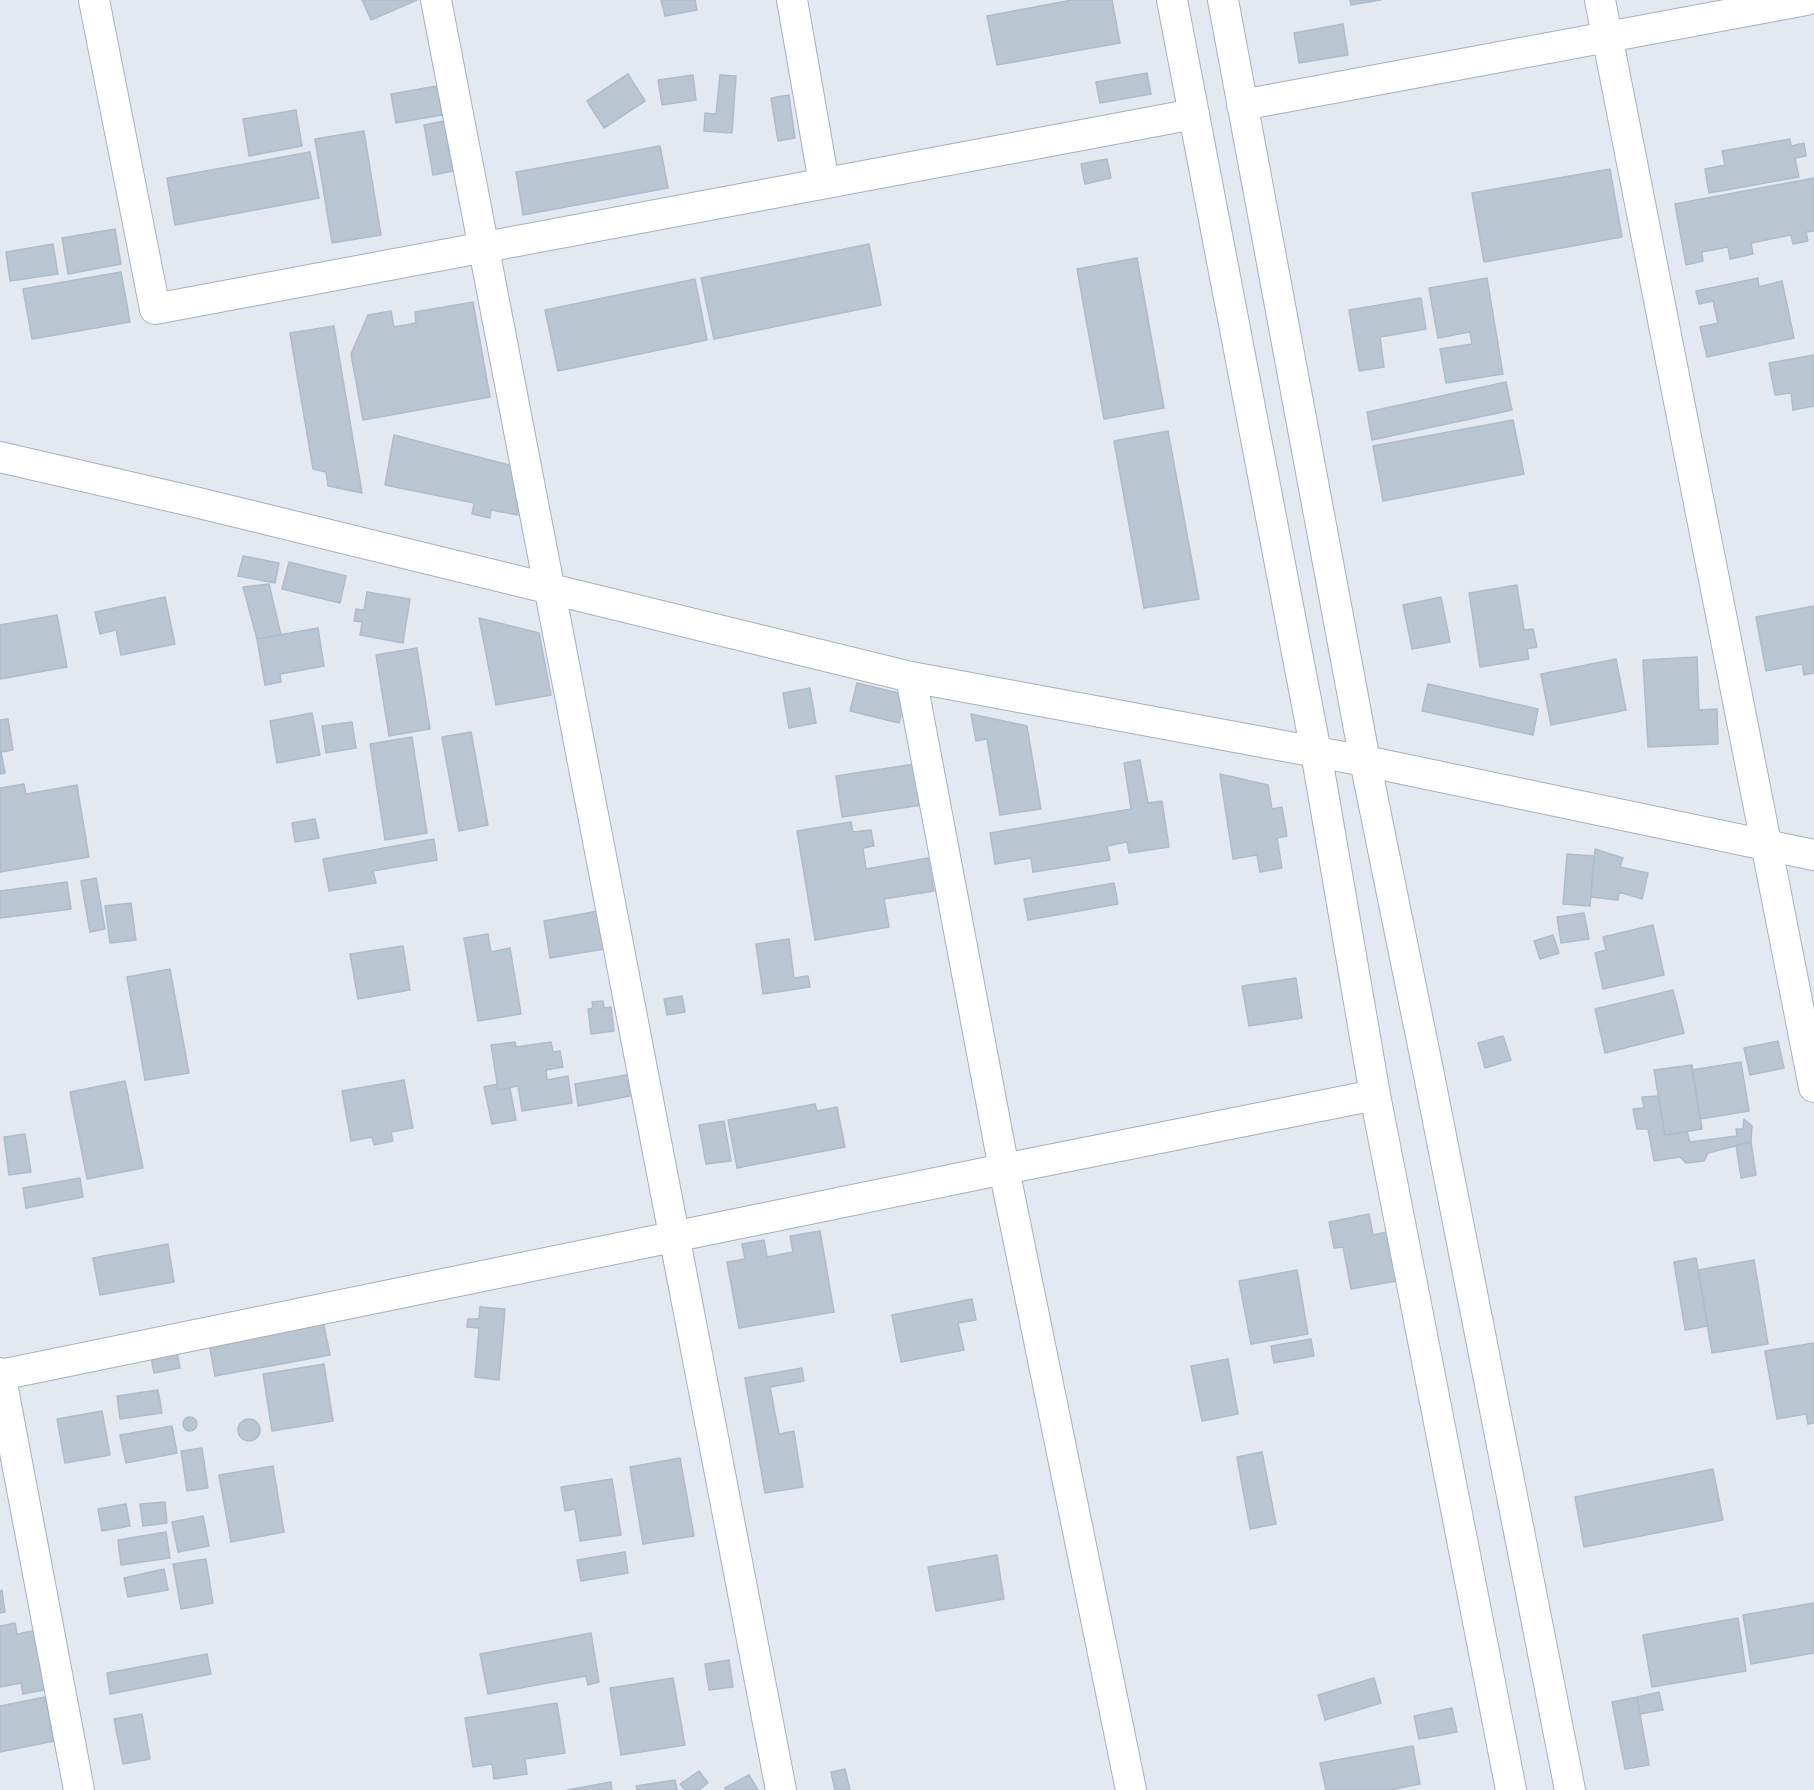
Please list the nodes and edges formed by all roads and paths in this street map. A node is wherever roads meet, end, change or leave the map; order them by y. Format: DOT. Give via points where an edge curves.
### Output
graph roads {
  1 [pos="94,0"];
  2 [pos="436,0"];
  3 [pos="792,0"];
  4 [pos="1173,0"];
  5 [pos="1222,0"];
  6 [pos="1600,0"];
  7 [pos="1806,0"];
  8 [pos="1608,37"];
  9 [pos="1242,105"];
  10 [pos="1194,114"];
  11 [pos="824,183"];
  12 [pos="484,247"];
  13 [pos="0,457"];
  14 [pos="550,590"];
  15 [pos="911,677"];
  16 [pos="1316,752"];
  17 [pos="1365,762"];
  18 [pos="1766,844"];
  19 [pos="1814,855"];
  20 [pos="1814,1087"];
  21 [pos="1375,1095"];
  22 [pos="1004,1168"];
  23 [pos="674,1236"];
  24 [pos="0,1375"];
  25 [pos="80,1790"];
  26 [pos="781,1790"];
  27 [pos="1131,1790"];
  28 [pos="1511,1790"];
  29 [pos="1570,1790"];
  1 -- 12 [label="street" via="154,309"];
  2 -- 12 [label="street"];
  3 -- 11 [label="street"];
  4 -- 10 [label="street"];
  5 -- 9 [label="street"];
  6 -- 8 [label="street"];
  7 -- 8 [label="street"];
  8 -- 9 [label="street"];
  8 -- 18 [label="street"];
  9 -- 17 [label="street"];
  10 -- 11 [label="street"];
  10 -- 16 [label="street"];
  11 -- 12 [label="street"];
  12 -- 14 [label="street"];
  13 -- 14 [label="street"];
  14 -- 15 [label="street"];
  14 -- 23 [label="street"];
  15 -- 16 [label="street"];
  15 -- 22 [label="street"];
  16 -- 17 [label="street"];
  16 -- 21 [label="street"];
  17 -- 18 [label="street"];
  17 -- 29 [label="street"];
  18 -- 19 [label="street"];
  18 -- 20 [label="street"];
  21 -- 22 [label="street"];
  21 -- 28 [label="street"];
  22 -- 23 [label="street"];
  22 -- 27 [label="street"];
  23 -- 24 [label="street"];
  23 -- 26 [label="street"];
  24 -- 25 [label="street"];
}
